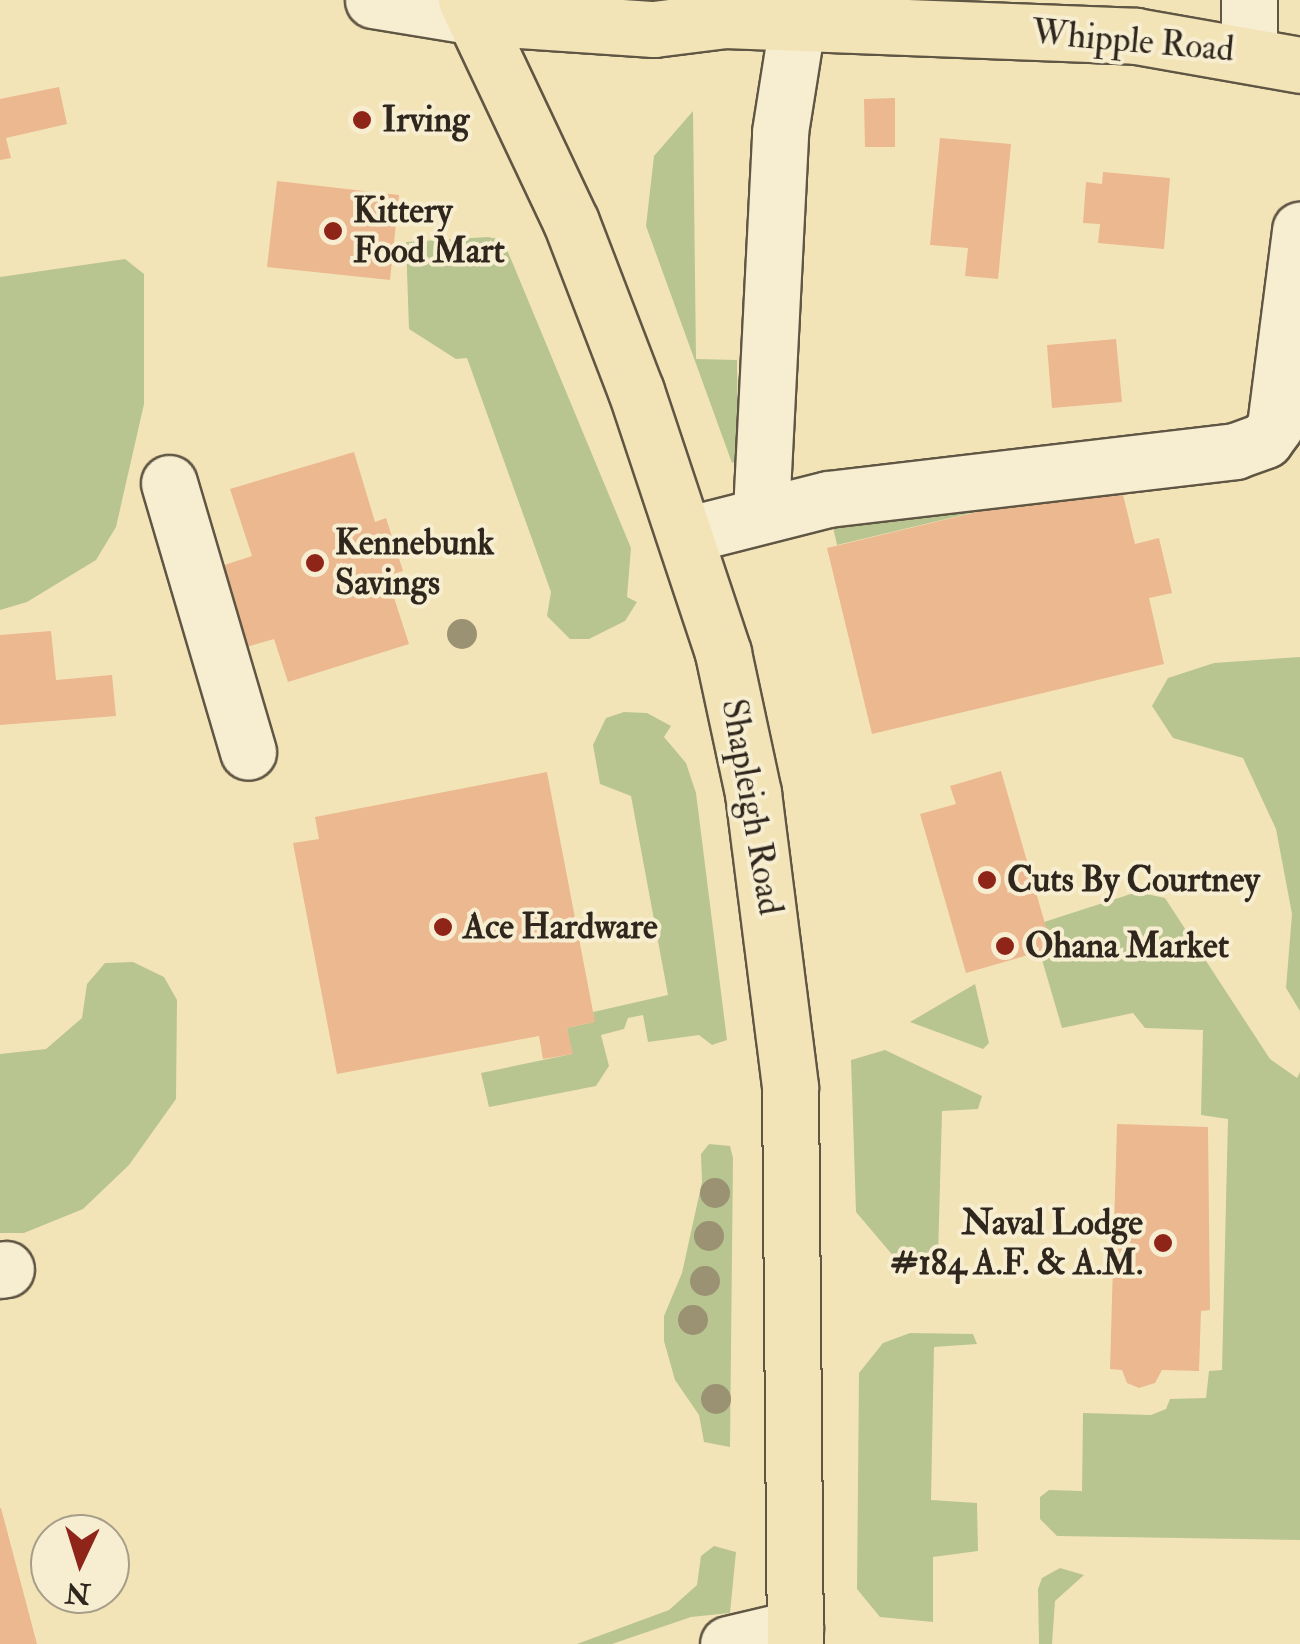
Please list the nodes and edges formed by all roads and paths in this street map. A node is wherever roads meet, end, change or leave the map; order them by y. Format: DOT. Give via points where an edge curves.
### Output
graph roads {
  1 [pos="373,0"];
  2 [pos="471,8"];
  3 [pos="707,10"];
  4 [pos="797,25"];
  5 [pos="1266,39"];
  6 [pos="1300,230"];
  7 [pos="169,482"];
  8 [pos="762,512"];
  9 [pos="686,534"];
  10 [pos="248,752"];
  11 [pos="796,1636"];
  12 [pos="728,1644"];
  1 -- 2 [label="street"];
  2 -- 3 [label="main road, Whipple Road" via="654,29"];
  2 -- 9 [label="main road, Shapleigh Road" via="571,222"];
  3 -- 4 [label="main road, Whipple Road"];
  4 -- 5 [label="main road, Whipple Road"];
  4 -- 8 [label="street" via="780,132"];
  6 -- 8 [label="street" via="1276,426 1266,440 1236,451"];
  7 -- 10 [label="street"];
  8 -- 9 [label="street"];
  9 -- 11 [label="main road, Shapleigh Road" via="723,653 754,793 785,1016"];
  11 -- 12 [label="street"];
}
